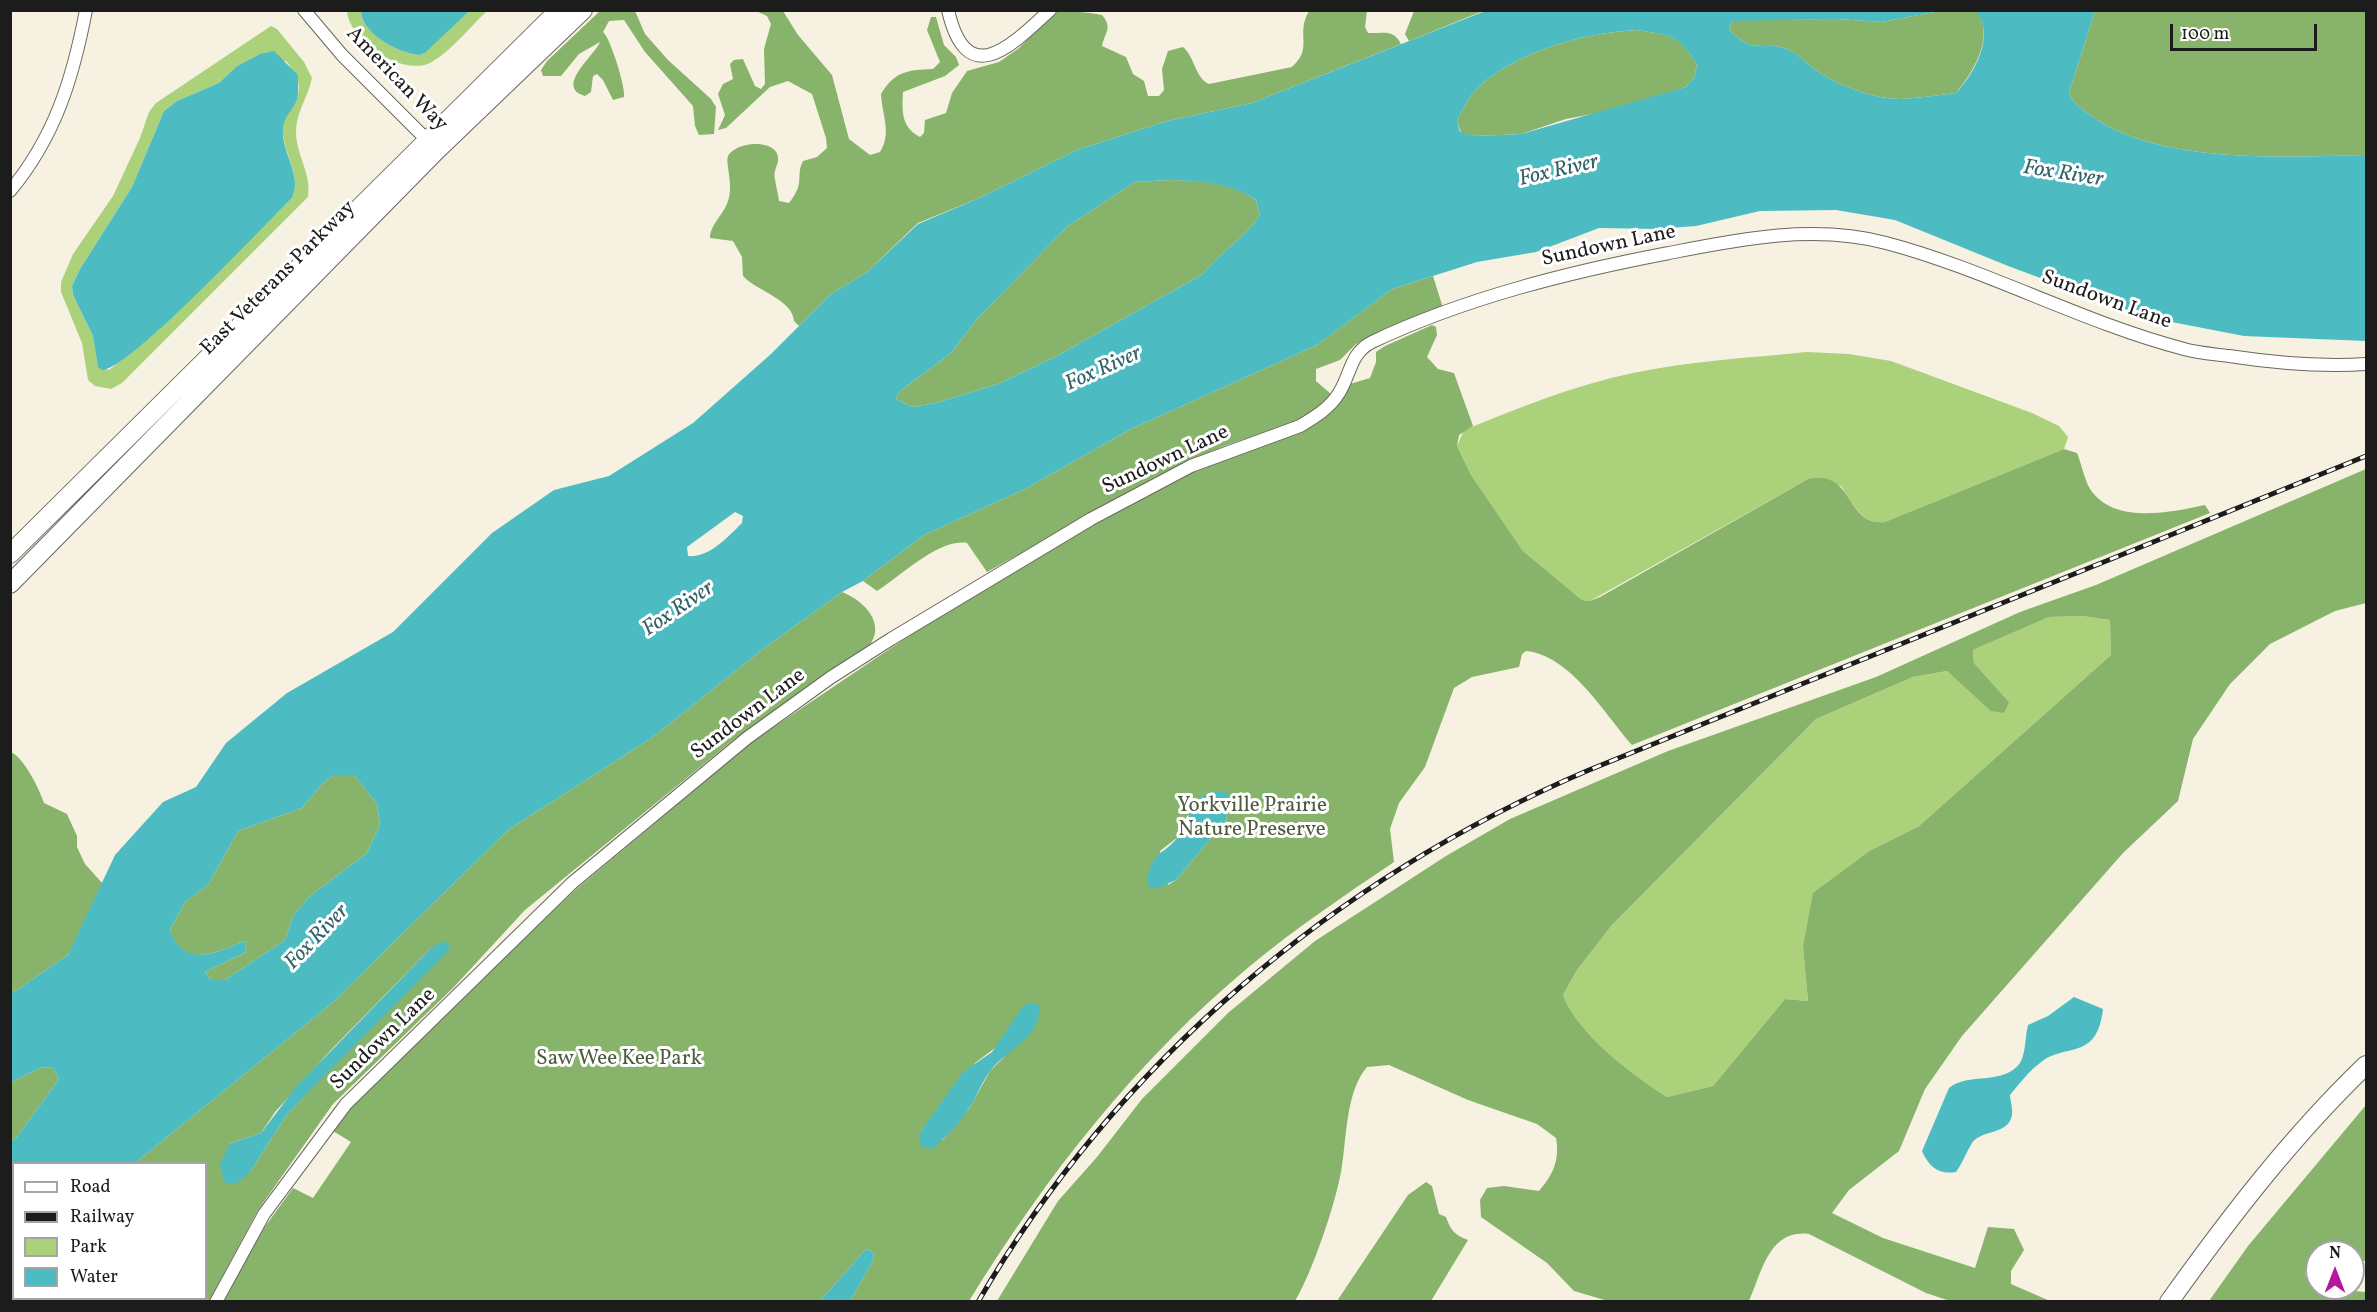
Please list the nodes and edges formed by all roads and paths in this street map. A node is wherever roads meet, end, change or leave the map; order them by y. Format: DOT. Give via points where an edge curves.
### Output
graph roads {
  1 [pos="86,10"];
  2 [pos="303,10"];
  3 [pos="559,10"];
  4 [pos="584,10"];
  5 [pos="948,10"];
  6 [pos="1050,10"];
  7 [pos="432,145"];
  8 [pos="10,191"];
  9 [pos="2367,364"];
  10 [pos="10,554"];
  11 [pos="10,584"];
  12 [pos="2367,1065"];
  13 [pos="216,1302"];
  14 [pos="2169,1302"];
  1 -- 8 [label="street" via="65,98 47,138"];
  2 -- 7 [label="street, American Way"];
  3 -- 7 [label="main road, East Veterans Parkway"];
  4 -- 7 [label="main road, East Veterans Parkway"];
  5 -- 6 [label="street" via="961,43 970,52 983,55 1000,53"];
  7 -- 10 [label="main road, East Veterans Parkway"];
  7 -- 11 [label="main road, East Veterans Parkway"];
  9 -- 13 [label="street, Sundown Lane" via="2278,363 2186,350 2113,327 1938,258 1882,242 1792,234 1743,239 1607,265 1536,283 1399,330 1353,357 1338,396 1314,418 1191,466 1083,524 891,639 747,738 572,883 346,1104 264,1214"];
  12 -- 14 [label="main road" via="2292,1143 2227,1222"];
}
